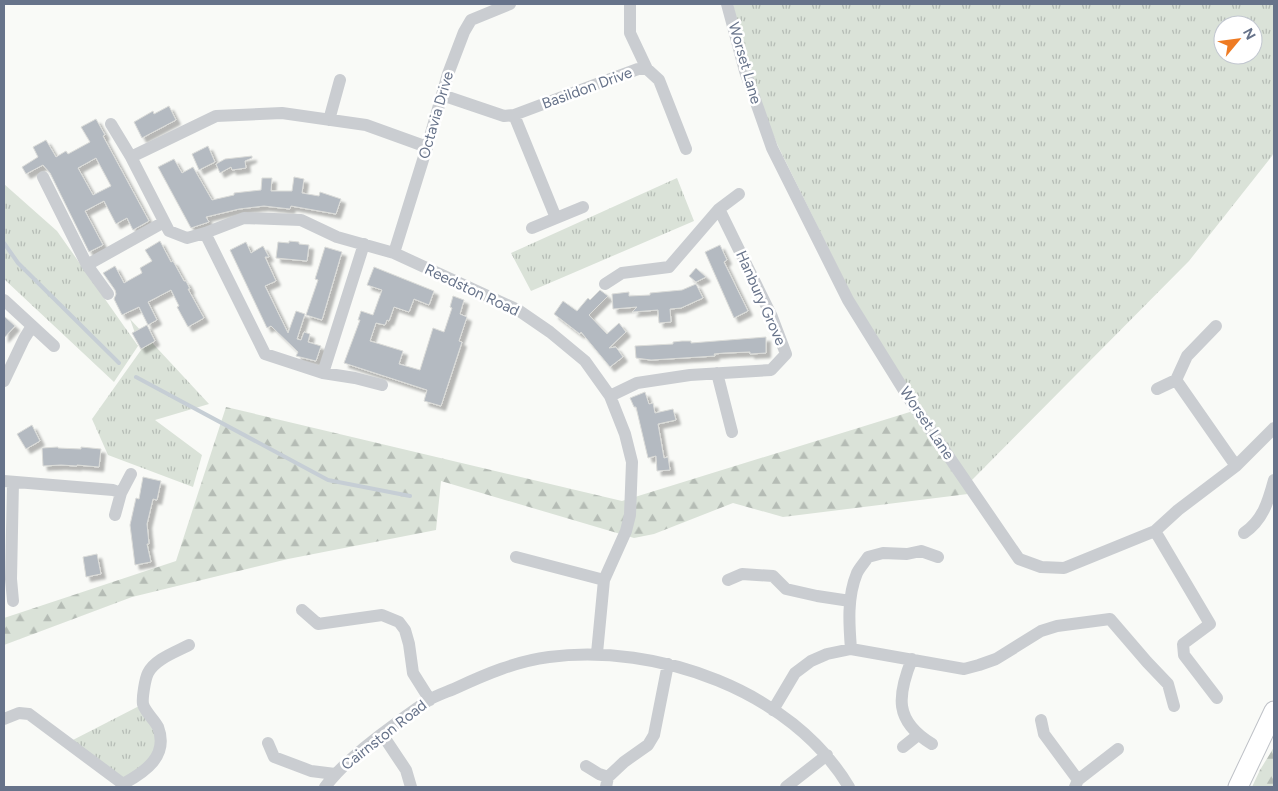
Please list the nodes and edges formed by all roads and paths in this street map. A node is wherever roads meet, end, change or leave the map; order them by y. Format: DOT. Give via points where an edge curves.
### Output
graph roads {
  1 [pos="510,4"];
  2 [pos="630,4"];
  3 [pos="728,4"];
  4 [pos="647,69"];
  5 [pos="340,80"];
  6 [pos="442,95"];
  7 [pos="514,116"];
  8 [pos="329,120"];
  9 [pos="111,124"];
  10 [pos="427,147"];
  11 [pos="686,149"];
  12 [pos="131,157"];
  13 [pos="43,177"];
  14 [pos="739,194"];
  15 [pos="583,207"];
  16 [pos="719,209"];
  17 [pos="556,218"];
  18 [pos="164,222"];
  19 [pos="532,228"];
  20 [pos="205,233"];
  21 [pos="364,244"];
  22 [pos="394,253"];
  23 [pos="87,265"];
  24 [pos="605,284"];
  25 [pos="108,294"];
  26 [pos="4,300"];
  27 [pos="32,326"];
  28 [pos="1216,326"];
  29 [pos="54,346"];
  30 [pos="323,373"];
  31 [pos="717,373"];
  32 [pos="1176,380"];
  33 [pos="4,381"];
  34 [pos="382,385"];
  35 [pos="1157,389"];
  36 [pos="610,396"];
  37 [pos="732,432"];
  38 [pos="1272,434"];
  39 [pos="1236,466"];
  40 [pos="131,474"];
  41 [pos="1274,480"];
  42 [pos="8,481"];
  43 [pos="121,493"];
  44 [pos="115,514"];
  45 [pos="1154,531"];
  46 [pos="1244,534"];
  47 [pos="516,557"];
  48 [pos="938,558"];
  49 [pos="7,579"];
  50 [pos="604,580"];
  51 [pos="728,580"];
  52 [pos="13,601"];
  53 [pos="850,601"];
  54 [pos="302,610"];
  55 [pos="189,645"];
  56 [pos="851,648"];
  57 [pos="597,653"];
  58 [pos="912,659"];
  59 [pos="668,664"];
  60 [pos="1217,698"];
  61 [pos="430,700"];
  62 [pos="1174,706"];
  63 [pos="773,710"];
  64 [pos="1274,710"];
  65 [pos="4,719"];
  66 [pos="1041,720"];
  67 [pos="382,734"];
  68 [pos="918,735"];
  69 [pos="268,743"];
  70 [pos="932,744"];
  71 [pos="903,747"];
  72 [pos="1118,749"];
  73 [pos="827,755"];
  74 [pos="586,766"];
  75 [pos="335,774"];
  76 [pos="607,782"];
  77 [pos="1077,784"];
  78 [pos="124,785"];
  79 [pos="325,787"];
  80 [pos="411,787"];
  81 [pos="786,787"];
  82 [pos="849,787"];
  83 [pos="1238,787"];
  1 -- 6 [label="street, Octavia Drive" via="472,20 457,47"];
  2 -- 4 [label="street" via="630,34"];
  3 -- 45 [label="street, Worset Lane" via="745,71 772,148 848,300 910,400 1020,560 1041,568 1064,568"];
  4 -- 7 [label="street, Basildon Drive" via="638,69"];
  4 -- 11 [label="street, Basildon Drive" via="659,80"];
  5 -- 8 [label="street"];
  6 -- 7 [label="street" via="504,116"];
  6 -- 10 [label="street, Octavia Drive"];
  7 -- 17 [label="street"];
  8 -- 10 [label="street" via="366,125"];
  8 -- 12 [label="street" via="282,113 216,116"];
  9 -- 12 [label="street, Reedston Road"];
  10 -- 22 [label="street, Octavia Drive"];
  12 -- 18 [label="street, Reedston Road"];
  13 -- 23 [label="street"];
  14 -- 16 [label="street"];
  15 -- 17 [label="street"];
  16 -- 24 [label="street" via="669,267 622,273"];
  16 -- 31 [label="street, Hanbury Grove" via="772,317 786,354 772,370"];
  17 -- 19 [label="street"];
  18 -- 20 [label="street, Reedston Road" via="168,231 187,238"];
  18 -- 23 [label="street"];
  20 -- 21 [label="street, Reedston Road" via="244,218 301,220 337,237"];
  20 -- 30 [label="street" via="265,354"];
  21 -- 22 [label="street, Reedston Road"];
  21 -- 30 [label="street"];
  22 -- 36 [label="street, Reedston Road" via="518,310 585,361"];
  23 -- 25 [label="street"];
  26 -- 27 [label="street"];
  27 -- 29 [label="street"];
  27 -- 33 [label="street"];
  28 -- 32 [label="street" via="1187,356"];
  30 -- 34 [label="street"];
  31 -- 36 [label="street, Hanbury Grove" via="637,382"];
  31 -- 37 [label="street"];
  32 -- 35 [label="street"];
  32 -- 39 [label="street"];
  36 -- 50 [label="street, Reedston Road" via="630,453 632,493 626,531"];
  38 -- 39 [label="street, Worset Lane"];
  39 -- 45 [label="street, Worset Lane"];
  40 -- 43 [label="street"];
  41 -- 46 [label="street" via="1263,514"];
  42 -- 43 [label="street"];
  42 -- 49 [label="street"];
  43 -- 44 [label="street"];
  45 -- 60 [label="street" via="1210,624 1183,644 1183,650"];
  47 -- 50 [label="street"];
  48 -- 53 [label="street" via="922,545 907,554 883,553 868,557 857,573"];
  49 -- 52 [label="street"];
  50 -- 57 [label="street, Reedston Road"];
  51 -- 53 [label="street" via="740,568 773,576 786,589"];
  53 -- 56 [label="street"];
  54 -- 61 [label="street" via="318,624 382,615 399,622 405,630 414,673"];
  55 -- 78 [label="street" via="157,663 148,673 143,704 158,728 160,744 154,762"];
  56 -- 58 [label="street"];
  56 -- 63 [label="street" via="811,661 795,673"];
  57 -- 59 [label="street, Cairnston Road" via="634,656"];
  57 -- 61 [label="street, Cairnston Road" via="548,657 513,665"];
  58 -- 62 [label="street" via="964,669 996,658 1041,631 1110,619 1146,662 1173,680"];
  58 -- 68 [label="street" via="900,699 906,720"];
  59 -- 63 [label="street, Cairnston Road" via="729,685"];
  59 -- 76 [label="street" via="654,735 648,745 624,762"];
  61 -- 67 [label="street, Cairnston Road"];
  63 -- 73 [label="street, Cairnston Road"];
  64 -- 83 [label="street"];
  65 -- 78 [label="street" via="29,714"];
  66 -- 77 [label="street" via="1044,734"];
  67 -- 75 [label="street, Cairnston Road"];
  67 -- 80 [label="street" via="406,770"];
  68 -- 70 [label="street"];
  68 -- 71 [label="street"];
  69 -- 75 [label="street" via="274,757 310,771"];
  72 -- 77 [label="street"];
  73 -- 81 [label="street"];
  73 -- 82 [label="street, Cairnston Road"];
  74 -- 76 [label="street"];
  75 -- 79 [label="street, Cairnston Road"];
}
